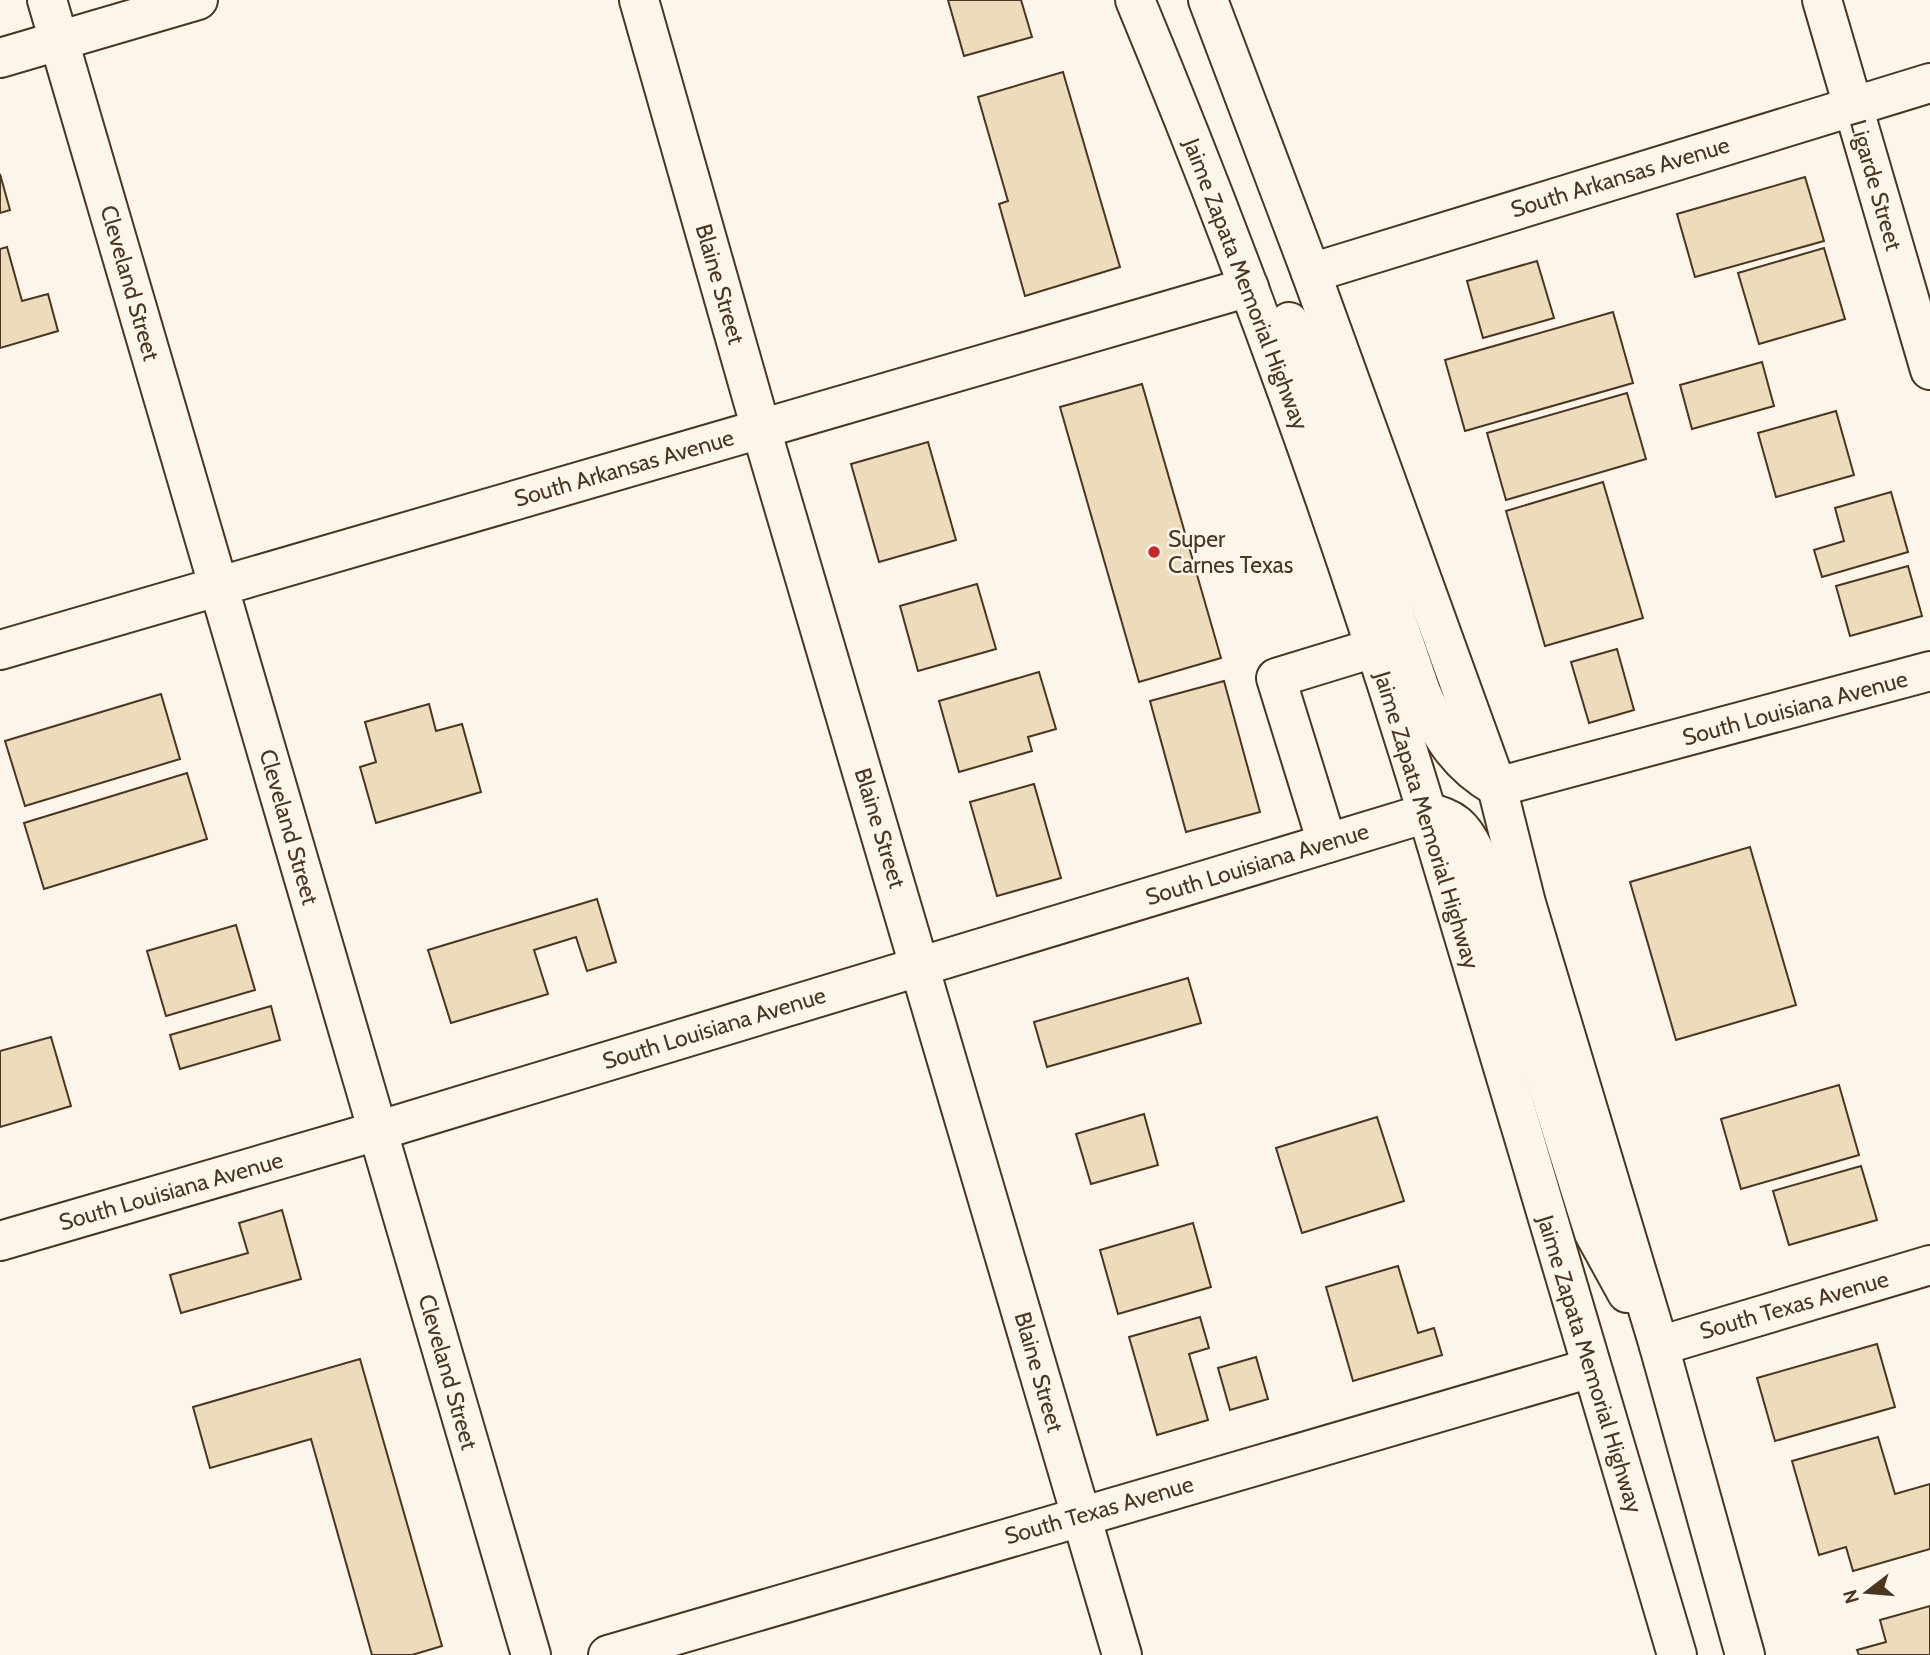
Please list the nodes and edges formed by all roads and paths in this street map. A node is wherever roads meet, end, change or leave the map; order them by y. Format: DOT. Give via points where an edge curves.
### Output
graph roads {
  1 [pos="47,0"];
  2 [pos="198,0"];
  3 [pos="639,0"];
  4 [pos="1135,0"];
  5 [pos="1208,0"];
  6 [pos="1822,0"];
  7 [pos="59,40"];
  8 [pos="0,58"];
  9 [pos="1930,83"];
  10 [pos="1852,106"];
  11 [pos="1311,273"];
  12 [pos="1249,287"];
  13 [pos="1930,370"];
  14 [pos="761,429"];
  15 [pos="218,586"];
  16 [pos="1374,648"];
  17 [pos="0,650"];
  18 [pos="1930,671"];
  19 [pos="1497,787"];
  20 [pos="1427,813"];
  21 [pos="1327,843"];
  22 [pos="920,965"];
  23 [pos="377,1131"];
  24 [pos="0,1241"];
  25 [pos="1930,1265"];
  26 [pos="1659,1346"];
  27 [pos="1591,1367"];
  28 [pos="1081,1515"];
  29 [pos="531,1655"];
  30 [pos="608,1655"];
  31 [pos="1122,1655"];
  32 [pos="1677,1655"];
  33 [pos="1745,1655"];
  1 -- 7 [label="street, Cleveland Street"];
  2 -- 7 [label="street"];
  3 -- 14 [label="street, Blaine Street"];
  4 -- 12 [label="street, Jaime Zapata Memorial Highway"];
  5 -- 11 [label="street"];
  6 -- 10 [label="street, Ligarde Street"];
  7 -- 8 [label="street"];
  7 -- 15 [label="street, Cleveland Street"];
  9 -- 10 [label="street, South Arkansas Avenue"];
  10 -- 11 [label="street, South Arkansas Avenue"];
  10 -- 13 [label="street, Ligarde Street"];
  11 -- 19 [label="street"];
  12 -- 14 [label="street, South Arkansas Avenue"];
  12 -- 16 [label="street, Jaime Zapata Memorial Highway"];
  12 -- 19 [label="street" via="1267,295 1288,319 1437,727 1453,753 1474,774"];
  14 -- 15 [label="street, South Arkansas Avenue"];
  14 -- 22 [label="street, Blaine Street"];
  15 -- 17 [label="street, South Arkansas Avenue"];
  15 -- 23 [label="street, Cleveland Street"];
  16 -- 20 [label="street, Jaime Zapata Memorial Highway"];
  16 -- 21 [label="street" via="1276,678"];
  18 -- 19 [label="street, South Louisiana Avenue"];
  19 -- 26 [label="street"];
  20 -- 21 [label="street, South Louisiana Avenue"];
  20 -- 26 [label="street" via="1446,816 1463,827 1475,849 1594,1233"];
  20 -- 27 [label="street, Jaime Zapata Memorial Highway"];
  21 -- 22 [label="street, South Louisiana Avenue"];
  22 -- 23 [label="street, South Louisiana Avenue"];
  22 -- 28 [label="street, Blaine Street"];
  23 -- 24 [label="street, South Louisiana Avenue"];
  23 -- 29 [label="street, Cleveland Street"];
  25 -- 26 [label="street, South Texas Avenue"];
  26 -- 33 [label="street"];
  27 -- 28 [label="street, South Texas Avenue"];
  27 -- 32 [label="street, Jaime Zapata Memorial Highway"];
  28 -- 30 [label="street, South Texas Avenue"];
  28 -- 31 [label="street, Blaine Street"];
}
